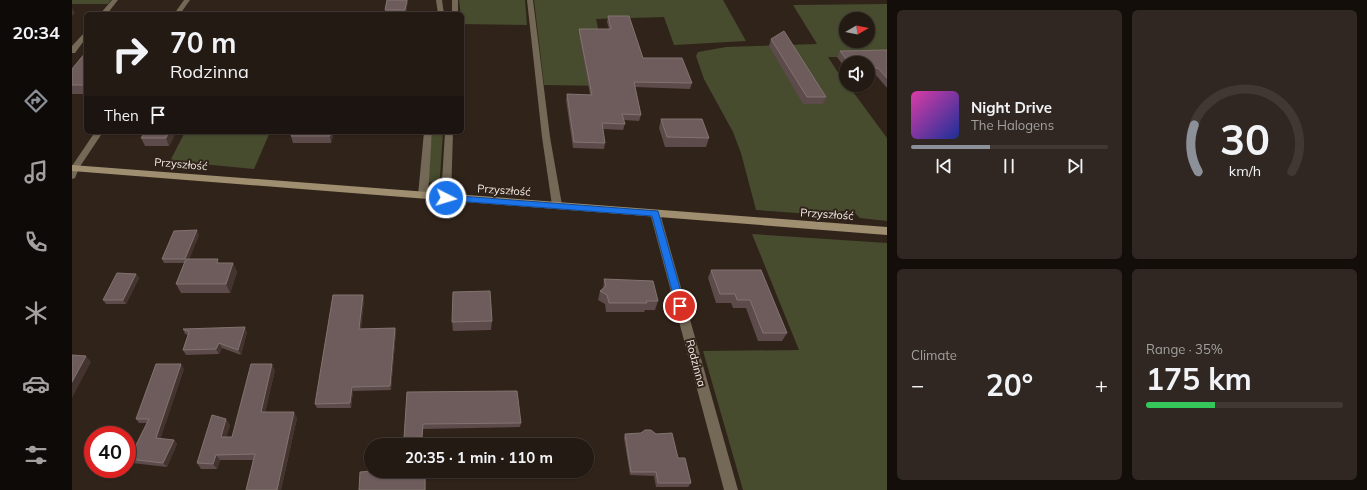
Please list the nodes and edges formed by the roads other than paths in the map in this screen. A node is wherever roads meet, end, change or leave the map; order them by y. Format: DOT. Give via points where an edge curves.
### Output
graph roads {
  1 [pos="115,0"];
  2 [pos="187,0"];
  3 [pos="439,0"];
  4 [pos="455,0"];
  5 [pos="530,0"];
  6 [pos="105,12"];
  7 [pos="179,12"];
  8 [pos="441,12"];
  9 [pos="455,12"];
  10 [pos="84,36"];
  11 [pos="72,51"];
  12 [pos="98,134"];
  13 [pos="428,134"];
  14 [pos="449,134"];
  15 [pos="73,170"];
  16 [pos="423,195"];
  17 [pos="446,198"];
  18 [pos="557,205"];
  19 [pos="655,213"];
  20 [pos="887,231"];
  21 [pos="731,490"];
  1 -- 6 [label="street"];
  2 -- 7 [label="street"];
  3 -- 8 [label="street"];
  4 -- 9 [label="street"];
  5 -- 18 [label="street" via="545,130"];
  10 -- 11 [label="street"];
  12 -- 15 [label="street"];
  13 -- 16 [label="street"];
  14 -- 17 [label="street"];
  15 -- 16 [label="street, Przyszłość"];
  16 -- 17 [label="street, Przyszłość"];
  17 -- 18 [label="street, Przyszłość"];
  18 -- 19 [label="street, Przyszłość"];
  19 -- 20 [label="street, Przyszłość"];
  19 -- 21 [label="street, Rodzinna"];
}
